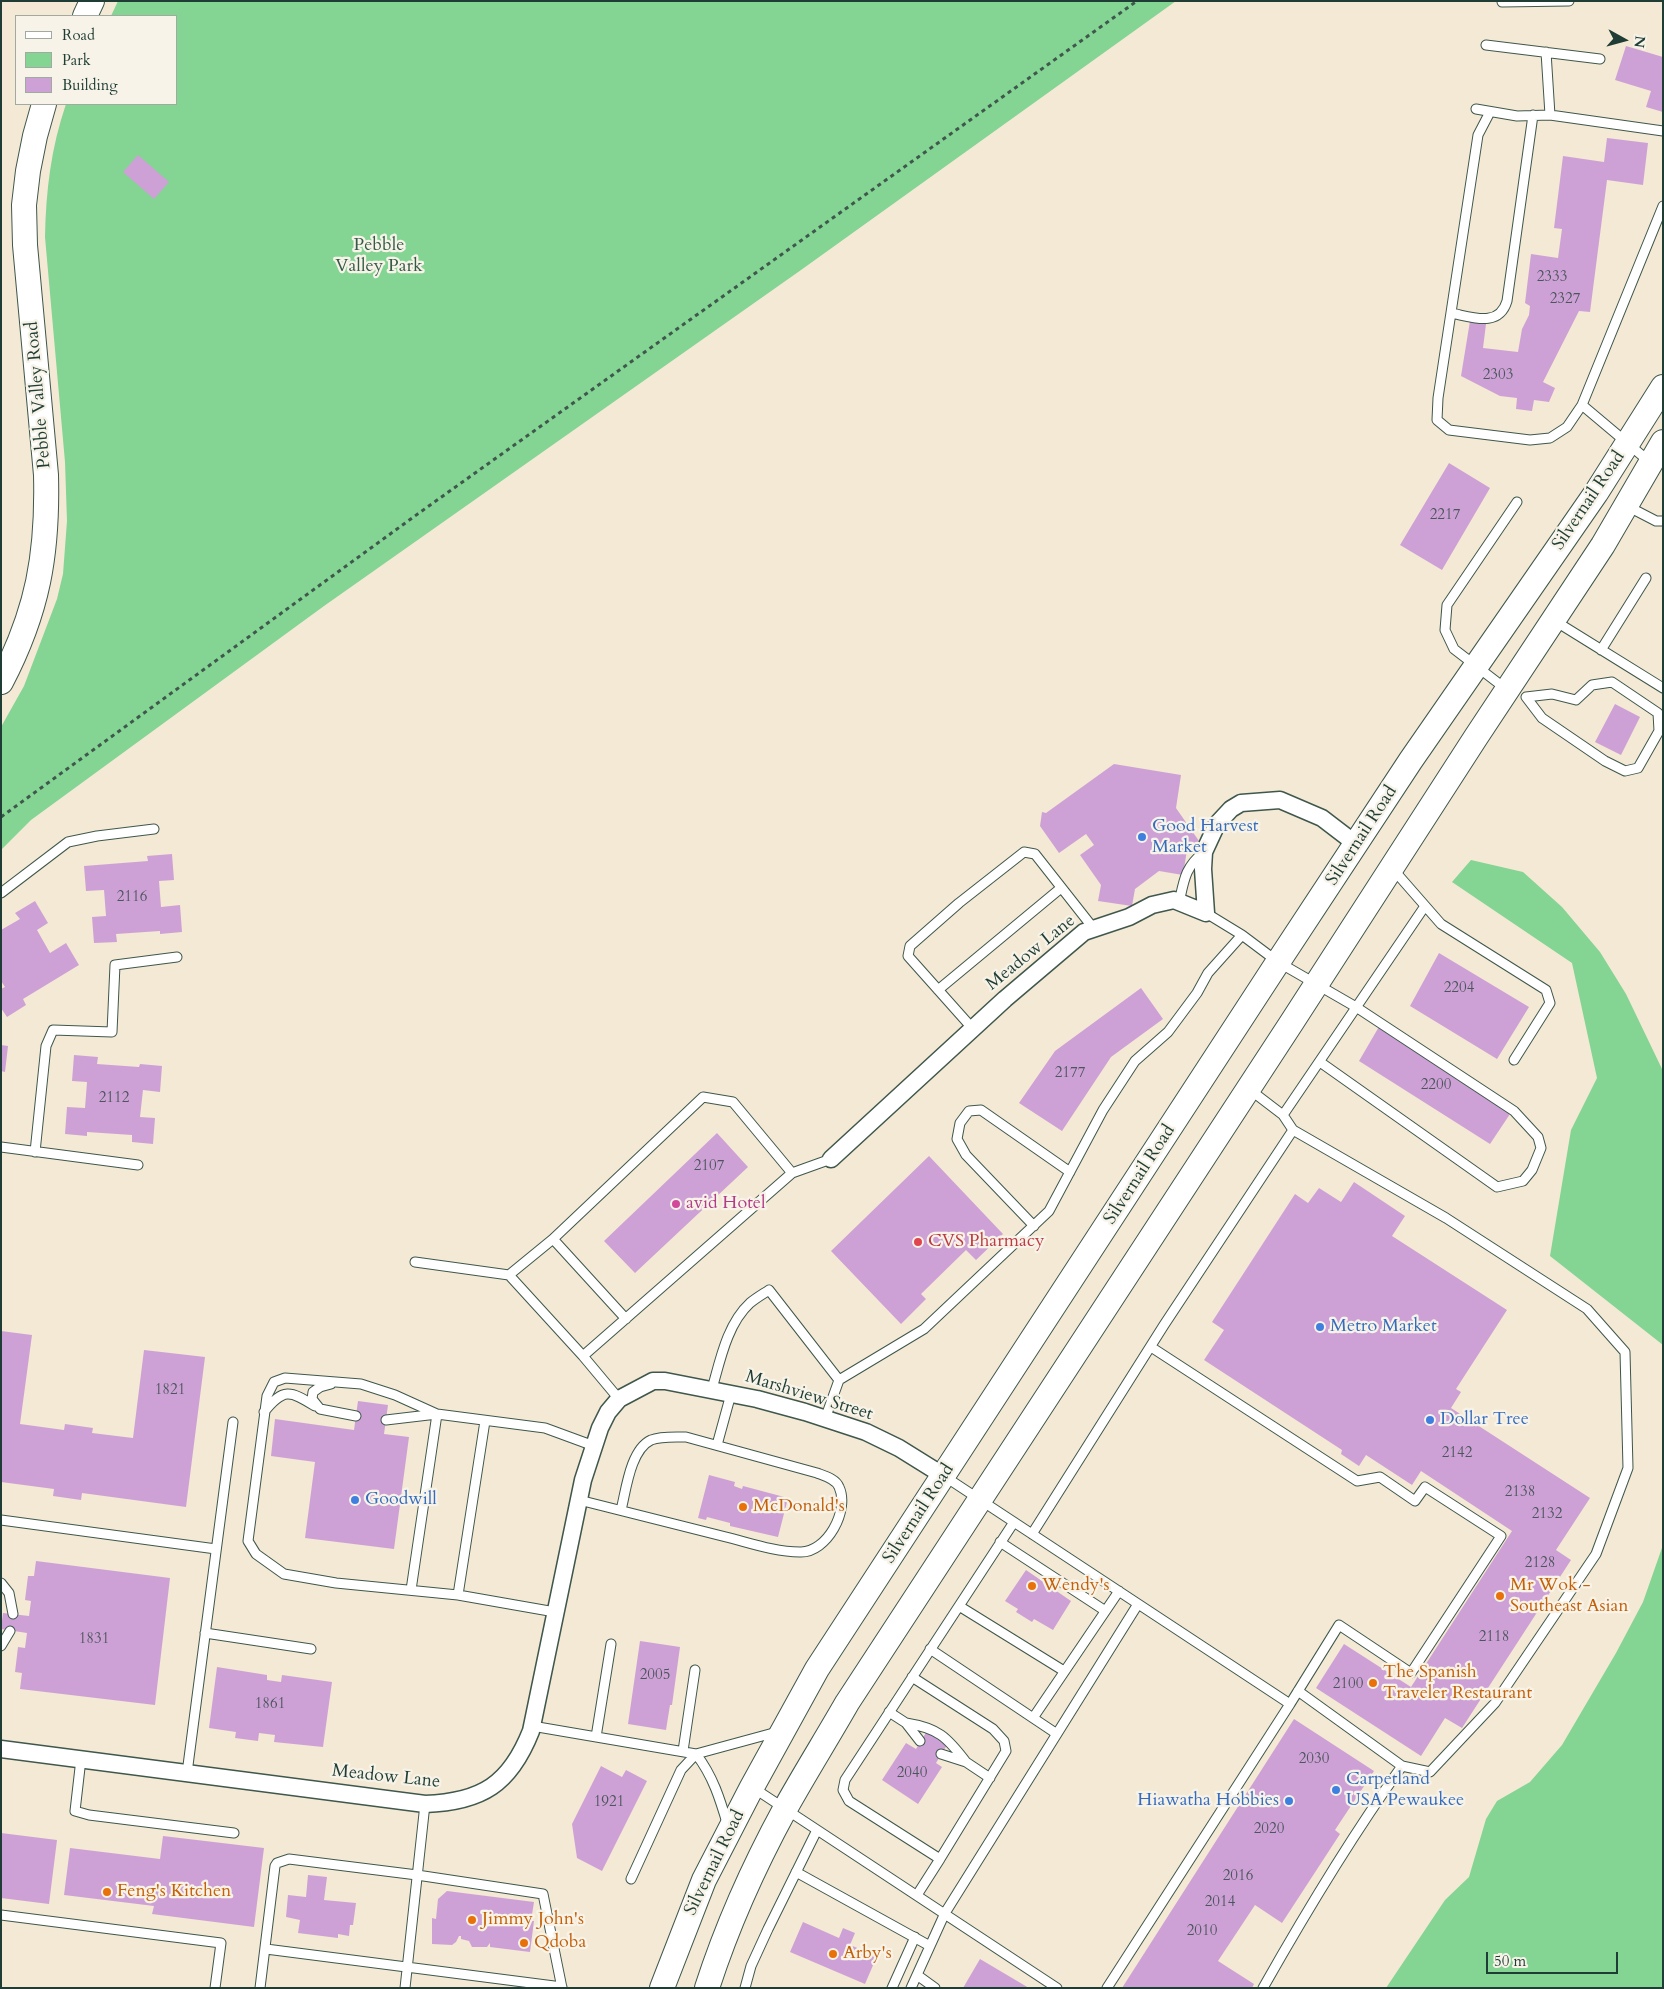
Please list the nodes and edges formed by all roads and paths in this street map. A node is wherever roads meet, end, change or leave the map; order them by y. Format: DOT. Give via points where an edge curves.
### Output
graph roads {
  1 [pos="92,1"];
  2 [pos="1137,1"];
  3 [pos="1569,1"];
  4 [pos="1502,2"];
  5 [pos="85,15"];
  6 [pos="1486,45"];
  7 [pos="1546,52"];
  8 [pos="1600,59"];
  9 [pos="44,105"];
  10 [pos="1476,109"];
  11 [pos="1490,112"];
  12 [pos="1533,115"];
  13 [pos="1550,115"];
  14 [pos="1663,131"];
  15 [pos="1663,206"];
  16 [pos="1451,313"];
  17 [pos="1663,387"];
  18 [pos="1582,405"];
  19 [pos="1628,442"];
  20 [pos="1663,442"];
  21 [pos="1651,463"];
  22 [pos="1518,502"];
  23 [pos="1627,506"];
  24 [pos="1663,521"];
  25 [pos="1646,578"];
  26 [pos="1554,620"];
  27 [pos="1601,650"];
  28 [pos="1477,666"];
  29 [pos="1,682"];
  30 [pos="1663,688"];
  31 [pos="1516,694"];
  32 [pos="1,817"];
  33 [pos="154,829"];
  34 [pos="1356,844"];
  35 [pos="1204,852"];
  36 [pos="1391,868"];
  37 [pos="1061,888"];
  38 [pos="1,893"];
  39 [pos="1180,903"];
  40 [pos="1425,906"];
  41 [pos="1206,913"];
  42 [pos="1094,929"];
  43 [pos="1242,935"];
  44 [pos="177,956"];
  45 [pos="1278,962"];
  46 [pos="1316,985"];
  47 [pos="938,990"];
  48 [pos="1356,1007"];
  49 [pos="973,1029"];
  50 [pos="1514,1060"];
  51 [pos="1320,1062"];
  52 [pos="1249,1089"];
  53 [pos="1283,1115"];
  54 [pos="1293,1130"];
  55 [pos="1,1147"];
  56 [pos="35,1152"];
  57 [pos="831,1159"];
  58 [pos="138,1165"];
  59 [pos="1070,1172"];
  60 [pos="792,1174"];
  61 [pos="1034,1226"];
  62 [pos="552,1240"];
  63 [pos="415,1262"];
  64 [pos="509,1275"];
  65 [pos="626,1319"];
  66 [pos="1151,1347"];
  67 [pos="583,1356"];
  68 [pos="839,1380"];
  69 [pos="335,1382"];
  70 [pos="653,1382"];
  71 [pos="712,1389"];
  72 [pos="732,1394"];
  73 [pos="619,1399"];
  74 [pos="320,1409"];
  75 [pos="264,1412"];
  76 [pos="437,1414"];
  77 [pos="356,1416"];
  78 [pos="825,1419"];
  79 [pos="386,1420"];
  80 [pos="485,1421"];
  81 [pos="233,1422"];
  82 [pos="717,1445"];
  83 [pos="594,1446"];
  84 [pos="944,1476"];
  85 [pos="981,1499"];
  86 [pos="579,1500"];
  87 [pos="621,1510"];
  88 [pos="1,1520"];
  89 [pos="1014,1522"];
  90 [pos="1032,1534"];
  91 [pos="1000,1542"];
  92 [pos="216,1549"];
  93 [pos="1,1582"];
  94 [pos="410,1590"];
  95 [pos="1119,1591"];
  96 [pos="458,1595"];
  97 [pos="1138,1604"];
  98 [pos="959,1606"];
  99 [pos="1104,1610"];
  100 [pos="556,1612"];
  101 [pos="13,1614"];
  102 [pos="10,1631"];
  103 [pos="205,1634"];
  104 [pos="611,1644"];
  105 [pos="1,1646"];
  106 [pos="311,1649"];
  107 [pos="930,1650"];
  108 [pos="695,1670"];
  109 [pos="1064,1671"];
  110 [pos="912,1677"];
  111 [pos="1298,1691"];
  112 [pos="1290,1704"];
  113 [pos="889,1712"];
  114 [pos="1033,1718"];
  115 [pos="906,1723"];
  116 [pos="532,1726"];
  117 [pos="782,1731"];
  118 [pos="1057,1734"];
  119 [pos="596,1737"];
  120 [pos="920,1741"];
  121 [pos="1,1749"];
  122 [pos="683,1751"];
  123 [pos="696,1754"];
  124 [pos="941,1754"];
  125 [pos="81,1759"];
  126 [pos="966,1762"];
  127 [pos="1402,1766"];
  128 [pos="187,1773"];
  129 [pos="990,1778"];
  130 [pos="752,1787"];
  131 [pos="425,1804"];
  132 [pos="785,1808"];
  133 [pos="817,1830"];
  134 [pos="729,1831"];
  135 [pos="234,1833"];
  136 [pos="940,1859"];
  137 [pos="796,1872"];
  138 [pos="417,1875"];
  139 [pos="631,1879"];
  140 [pos="917,1895"];
  141 [pos="945,1913"];
  142 [pos="1,1915"];
  143 [pos="915,1937"];
  144 [pos="930,1946"];
  145 [pos="266,1949"];
  146 [pos="407,1967"];
  147 [pos="917,1975"];
  148 [pos="562,1987"];
  149 [pos="217,1988"];
  150 [pos="260,1988"];
  151 [pos="404,1988"];
  152 [pos="662,1988"];
  153 [pos="707,1988"];
  154 [pos="745,1988"];
  155 [pos="892,1988"];
  156 [pos="911,1988"];
  157 [pos="935,1988"];
  158 [pos="1057,1988"];
  159 [pos="1107,1988"];
  160 [pos="1262,1988"];
  1 -- 5 [label="street"];
  2 -- 32 [label="path" via="419,513"];
  3 -- 4 [label="lane"];
  6 -- 7 [label="lane"];
  7 -- 8 [label="lane"];
  7 -- 13 [label="lane"];
  9 -- 29 [label="street, Pebble Valley Road" via="28,171 24,206 46,475 44,551 35,597 15,655"];
  10 -- 11 [label="lane"];
  11 -- 12 [label="lane"];
  11 -- 16 [label="lane" via="1478,134"];
  12 -- 13 [label="lane"];
  12 -- 16 [label="lane" via="1504,312 1486,319"];
  13 -- 14 [label="lane"];
  15 -- 18 [label="lane"];
  16 -- 18 [label="lane" via="1437,420 1449,430 1530,440 1550,438 1567,427"];
  17 -- 19 [label="street, Silvernail Road"];
  18 -- 19 [label="lane"];
  19 -- 21 [label="lane"];
  19 -- 28 [label="street, Silvernail Road"];
  20 -- 21 [label="street, Silvernail Road"];
  21 -- 23 [label="street, Silvernail Road"];
  22 -- 28 [label="lane" via="1447,605 1445,630 1451,643 1454,649"];
  23 -- 24 [label="lane"];
  23 -- 26 [label="street, Silvernail Road"];
  25 -- 27 [label="lane"];
  26 -- 27 [label="lane"];
  26 -- 31 [label="street, Silvernail Road"];
  27 -- 30 [label="lane"];
  28 -- 31 [label="lane"];
  28 -- 34 [label="street, Silvernail Road"];
  31 -- 31 [label="lane" via="1542,718 1625,771 1638,768 1659,731 1658,713 1612,682 1592,685 1576,700 1552,694"];
  31 -- 36 [label="street, Silvernail Road"];
  33 -- 38 [label="lane" via="68,842"];
  34 -- 35 [label="street" via="1322,818 1280,800 1260,801 1241,803 1231,809 1217,824"];
  34 -- 45 [label="street, Silvernail Road"];
  35 -- 39 [label="lane" via="1192,861 1184,879"];
  35 -- 41 [label="street"];
  36 -- 40 [label="lane"];
  36 -- 46 [label="street, Silvernail Road"];
  37 -- 42 [label="lane"];
  37 -- 47 [label="lane"];
  37 -- 47 [label="lane" via="1035,854 1024,852 959,903 910,946 908,956"];
  39 -- 41 [label="street, Meadow Lane"];
  39 -- 42 [label="street, Meadow Lane" via="1174,900 1152,905"];
  40 -- 48 [label="lane"];
  40 -- 50 [label="lane" via="1441,924 1546,990 1550,1003"];
  41 -- 43 [label="lane"];
  42 -- 49 [label="street, Meadow Lane" via="1084,932"];
  43 -- 45 [label="lane"];
  43 -- 59 [label="lane" via="1208,973 1168,1032 1135,1061 1103,1110"];
  44 -- 56 [label="lane" via="115,965 112,1032 53,1030 46,1046"];
  45 -- 46 [label="lane"];
  45 -- 84 [label="street, Silvernail Road"];
  46 -- 48 [label="lane"];
  46 -- 52 [label="street, Silvernail Road"];
  47 -- 49 [label="lane"];
  48 -- 51 [label="lane"];
  48 -- 51 [label="lane" via="1514,1111 1538,1137 1541,1148 1532,1170 1523,1181 1497,1187"];
  49 -- 57 [label="street, Meadow Lane"];
  51 -- 53 [label="lane"];
  52 -- 53 [label="lane"];
  52 -- 85 [label="street, Silvernail Road"];
  53 -- 54 [label="lane"];
  54 -- 66 [label="lane"];
  54 -- 127 [label="lane" via="1446,1218 1587,1309 1625,1352 1628,1468 1596,1554 1488,1710 1430,1772"];
  55 -- 56 [label="lane"];
  56 -- 58 [label="lane"];
  57 -- 60 [label="lane"];
  59 -- 61 [label="lane" via="1049,1211"];
  59 -- 61 [label="lane" via="981,1110 969,1111 960,1123 957,1139 966,1155"];
  60 -- 62 [label="lane" via="733,1102 703,1097"];
  60 -- 65 [label="lane"];
  61 -- 68 [label="lane" via="924,1329"];
  62 -- 64 [label="lane"];
  62 -- 65 [label="lane"];
  63 -- 64 [label="lane"];
  64 -- 67 [label="lane"];
  65 -- 67 [label="lane"];
  66 -- 90 [label="lane"];
  66 -- 111 [label="lane" via="1357,1481 1380,1477 1416,1501 1425,1487 1501,1536 1411,1673 1339,1625"];
  67 -- 73 [label="lane"];
  68 -- 71 [label="lane" via="769,1290 749,1304 735,1323"];
  68 -- 78 [label="lane"];
  69 -- 74 [label="lane" via="313,1392 312,1399"];
  69 -- 75 [label="lane" via="285,1378 274,1382 266,1396"];
  69 -- 76 [label="lane" via="361,1384"];
  70 -- 71 [label="street, Marshview Street" via="665,1380"];
  70 -- 73 [label="street, Meadow Lane"];
  71 -- 72 [label="street, Marshview Street"];
  72 -- 78 [label="street, Marshview Street"];
  72 -- 82 [label="lane"];
  73 -- 83 [label="street, Meadow Lane" via="608,1412"];
  74 -- 75 [label="lane" via="299,1396 287,1393 275,1398"];
  74 -- 77 [label="lane"];
  75 -- 94 [label="lane" via="248,1541 256,1554 284,1574"];
  76 -- 79 [label="lane"];
  76 -- 80 [label="lane"];
  76 -- 94 [label="lane"];
  78 -- 84 [label="street, Marshview Street" via="866,1432"];
  80 -- 83 [label="lane" via="545,1428"];
  80 -- 96 [label="lane"];
  81 -- 92 [label="lane"];
  82 -- 87 [label="lane" via="686,1437 666,1437 645,1444 633,1460"];
  82 -- 87 [label="lane" via="834,1480 839,1486 841,1513 823,1544 803,1553 785,1551"];
  83 -- 86 [label="street, Meadow Lane"];
  84 -- 85 [label="lane"];
  84 -- 117 [label="street, Silvernail Road" via="817,1670"];
  85 -- 89 [label="lane"];
  85 -- 132 [label="street, Silvernail Road" via="848,1703"];
  86 -- 87 [label="lane"];
  86 -- 100 [label="street, Meadow Lane"];
  88 -- 92 [label="lane"];
  89 -- 90 [label="lane"];
  89 -- 91 [label="lane"];
  90 -- 95 [label="lane"];
  91 -- 98 [label="lane"];
  91 -- 99 [label="lane"];
  92 -- 103 [label="lane"];
  93 -- 101 [label="lane" via="9,1593"];
  94 -- 96 [label="lane"];
  95 -- 97 [label="lane"];
  95 -- 99 [label="lane"];
  96 -- 100 [label="lane"];
  97 -- 112 [label="lane"];
  97 -- 118 [label="lane"];
  98 -- 107 [label="lane"];
  98 -- 109 [label="lane"];
  99 -- 109 [label="lane"];
  100 -- 116 [label="street, Meadow Lane"];
  102 -- 105 [label="lane"];
  103 -- 106 [label="lane"];
  103 -- 128 [label="lane"];
  104 -- 119 [label="lane"];
  107 -- 110 [label="lane"];
  107 -- 114 [label="lane"];
  108 -- 122 [label="lane"];
  109 -- 114 [label="lane"];
  110 -- 113 [label="lane"];
  110 -- 129 [label="lane" via="993,1729 1004,1741 1006,1751"];
  111 -- 112 [label="lane"];
  111 -- 127 [label="lane"];
  112 -- 159 [label="lane"];
  113 -- 115 [label="lane"];
  113 -- 136 [label="lane" via="844,1780 843,1790 849,1801"];
  114 -- 118 [label="lane"];
  115 -- 120 [label="lane"];
  115 -- 126 [label="lane" via="926,1726 950,1741"];
  116 -- 119 [label="lane"];
  116 -- 131 [label="street, Meadow Lane" via="523,1752 509,1771 490,1788 467,1799"];
  117 -- 123 [label="lane"];
  117 -- 130 [label="street, Silvernail Road"];
  118 -- 141 [label="lane"];
  119 -- 122 [label="lane"];
  121 -- 125 [label="street, Meadow Lane"];
  122 -- 123 [label="lane"];
  123 -- 134 [label="lane" via="716,1787"];
  123 -- 139 [label="lane" via="680,1770"];
  124 -- 126 [label="lane"];
  125 -- 128 [label="street, Meadow Lane"];
  125 -- 135 [label="lane" via="75,1811"];
  126 -- 129 [label="lane"];
  127 -- 160 [label="lane" via="1308,1908"];
  128 -- 131 [label="street, Meadow Lane"];
  129 -- 136 [label="lane"];
  130 -- 132 [label="lane"];
  130 -- 134 [label="street, Silvernail Road"];
  131 -- 138 [label="lane"];
  132 -- 133 [label="lane"];
  132 -- 153 [label="street, Silvernail Road" via="748,1883"];
  133 -- 137 [label="lane"];
  133 -- 140 [label="lane"];
  134 -- 152 [label="street, Silvernail Road" via="704,1880"];
  136 -- 140 [label="lane"];
  137 -- 143 [label="lane"];
  137 -- 154 [label="lane" via="754,1958"];
  138 -- 145 [label="lane" via="302,1860 289,1859 277,1863"];
  138 -- 146 [label="lane"];
  138 -- 148 [label="lane" via="543,1894"];
  140 -- 141 [label="lane"];
  141 -- 144 [label="lane"];
  141 -- 158 [label="lane"];
  142 -- 149 [label="lane" via="221,1943"];
  143 -- 144 [label="lane"];
  143 -- 155 [label="lane"];
  144 -- 147 [label="lane"];
  145 -- 146 [label="lane"];
  145 -- 150 [label="lane"];
  146 -- 148 [label="lane"];
  146 -- 151 [label="lane"];
  147 -- 156 [label="lane"];
  147 -- 157 [label="lane"];
}
